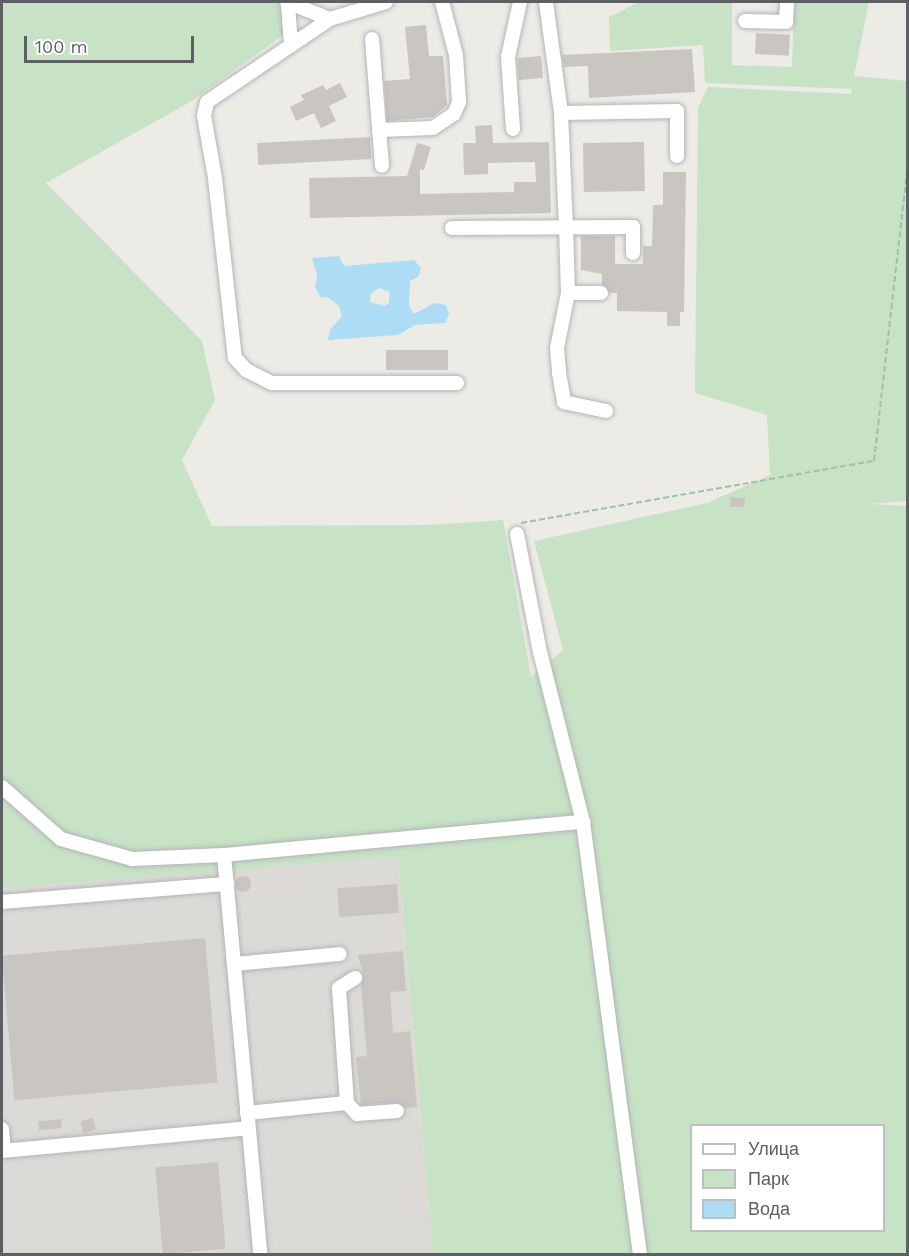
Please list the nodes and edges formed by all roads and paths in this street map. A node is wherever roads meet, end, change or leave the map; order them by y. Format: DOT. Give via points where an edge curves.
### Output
graph roads {
  1 [pos="386,2"];
  2 [pos="442,2"];
  3 [pos="520,2"];
  4 [pos="546,2"];
  5 [pos="787,2"];
  6 [pos="287,3"];
  7 [pos="330,19"];
  8 [pos="745,21"];
  9 [pos="372,39"];
  10 [pos="291,45"];
  11 [pos="561,113"];
  12 [pos="513,129"];
  13 [pos="379,130"];
  14 [pos="677,156"];
  15 [pos="908,162"];
  16 [pos="382,166"];
  17 [pos="566,226"];
  18 [pos="452,228"];
  19 [pos="633,253"];
  20 [pos="568,293"];
  21 [pos="601,293"];
  22 [pos="457,383"];
  23 [pos="606,411"];
  24 [pos="517,534"];
  25 [pos="2,787"];
  26 [pos="583,822"];
  27 [pos="224,855"];
  28 [pos="226,884"];
  29 [pos="2,902"];
  30 [pos="340,954"];
  31 [pos="234,964"];
  32 [pos="355,978"];
  33 [pos="347,1103"];
  34 [pos="397,1111"];
  35 [pos="247,1113"];
  36 [pos="248,1128"];
  37 [pos="2,1129"];
  38 [pos="3,1151"];
  39 [pos="260,1254"];
  40 [pos="640,1254"];
  1 -- 7 [label="street"];
  2 -- 13 [label="street" via="456,55 459,102 454,114 433,128"];
  3 -- 12 [label="street" via="508,57"];
  4 -- 11 [label="street"];
  5 -- 8 [label="street" via="786,22"];
  6 -- 7 [label="street"];
  6 -- 10 [label="street"];
  7 -- 10 [label="street"];
  9 -- 13 [label="street"];
  10 -- 22 [label="street" via="220,91 207,102 204,116 215,178 235,358 246,370 272,383"];
  11 -- 14 [label="street" via="677,111"];
  11 -- 17 [label="street"];
  13 -- 16 [label="street"];
  15 -- 24 [label="path" via="874,461 522,520"];
  17 -- 18 [label="street"];
  17 -- 19 [label="street" via="633,227"];
  17 -- 20 [label="street"];
  20 -- 21 [label="street"];
  20 -- 23 [label="street" via="557,348 564,402"];
  24 -- 26 [label="street" via="540,652"];
  25 -- 27 [label="street" via="61,839 132,859"];
  26 -- 27 [label="street"];
  26 -- 40 [label="street"];
  27 -- 28 [label="street"];
  28 -- 29 [label="street"];
  28 -- 31 [label="street"];
  30 -- 31 [label="street"];
  31 -- 35 [label="street"];
  32 -- 33 [label="street" via="339,988"];
  33 -- 34 [label="street" via="357,1114"];
  33 -- 35 [label="street"];
  35 -- 36 [label="street"];
  36 -- 38 [label="street"];
  36 -- 39 [label="street"];
  37 -- 38 [label="street"];
}
